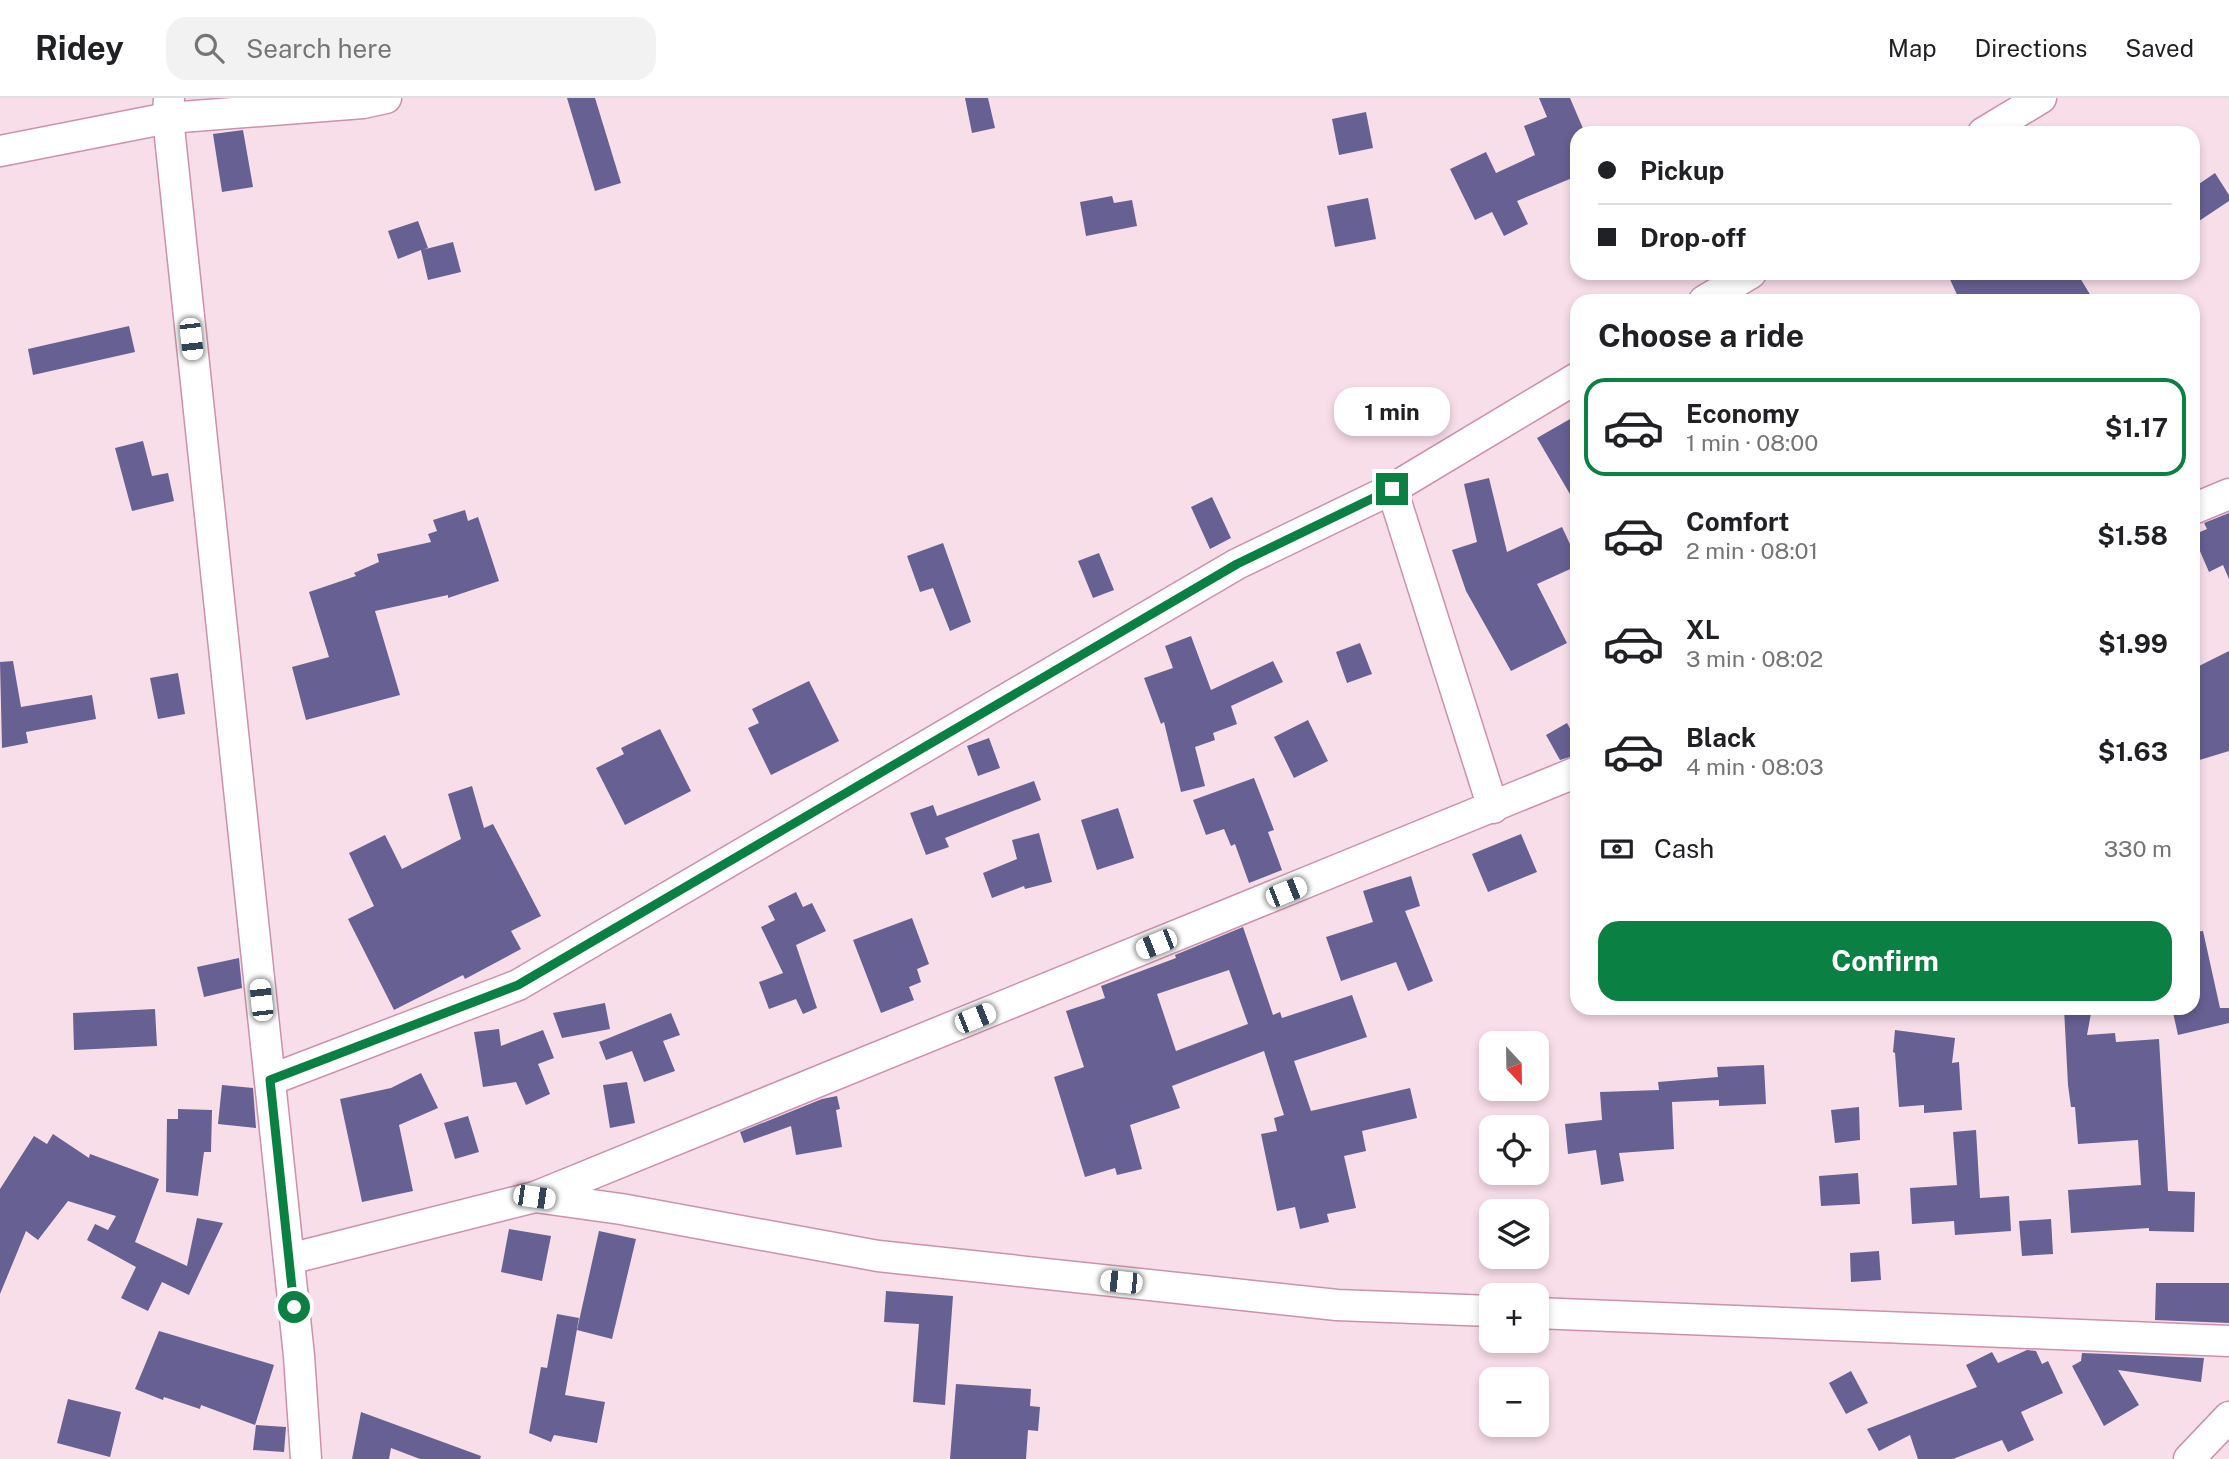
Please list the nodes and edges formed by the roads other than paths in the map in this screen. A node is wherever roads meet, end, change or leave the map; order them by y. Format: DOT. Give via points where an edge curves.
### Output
graph roads {
  1 [pos="386,98"];
  2 [pos="2041,98"];
  3 [pos="169,108"];
  4 [pos="1995,126"];
  5 [pos="0,151"];
  6 [pos="1739,280"];
  7 [pos="1716,294"];
  8 [pos="1570,382"];
  9 [pos="1392,489"];
  10 [pos="2229,494"];
  11 [pos="2200,506"];
  12 [pos="1570,775"];
  13 [pos="1493,808"];
  14 [pos="270,1080"];
  15 [pos="534,1197"];
  16 [pos="289,1259"];
  17 [pos="1479,1311"];
  18 [pos="1549,1314"];
  19 [pos="2229,1341"];
  20 [pos="2229,1417"];
  21 [pos="2204,1455"];
  22 [pos="306,1459"];
  1 -- 3 [label="street" via="363,103"];
  2 -- 4 [label="street"];
  3 -- 5 [label="street"];
  3 -- 14 [label="street"];
  6 -- 7 [label="street"];
  8 -- 9 [label="street"];
  9 -- 13 [label="street"];
  9 -- 14 [label="street" via="1237,564 518,985"];
  10 -- 11 [label="street"];
  12 -- 13 [label="street"];
  13 -- 15 [label="street"];
  14 -- 16 [label="street"];
  15 -- 16 [label="street"];
  15 -- 17 [label="street" via="878,1256 1337,1305"];
  16 -- 22 [label="street"];
  18 -- 19 [label="street"];
  20 -- 21 [label="street"];
}
